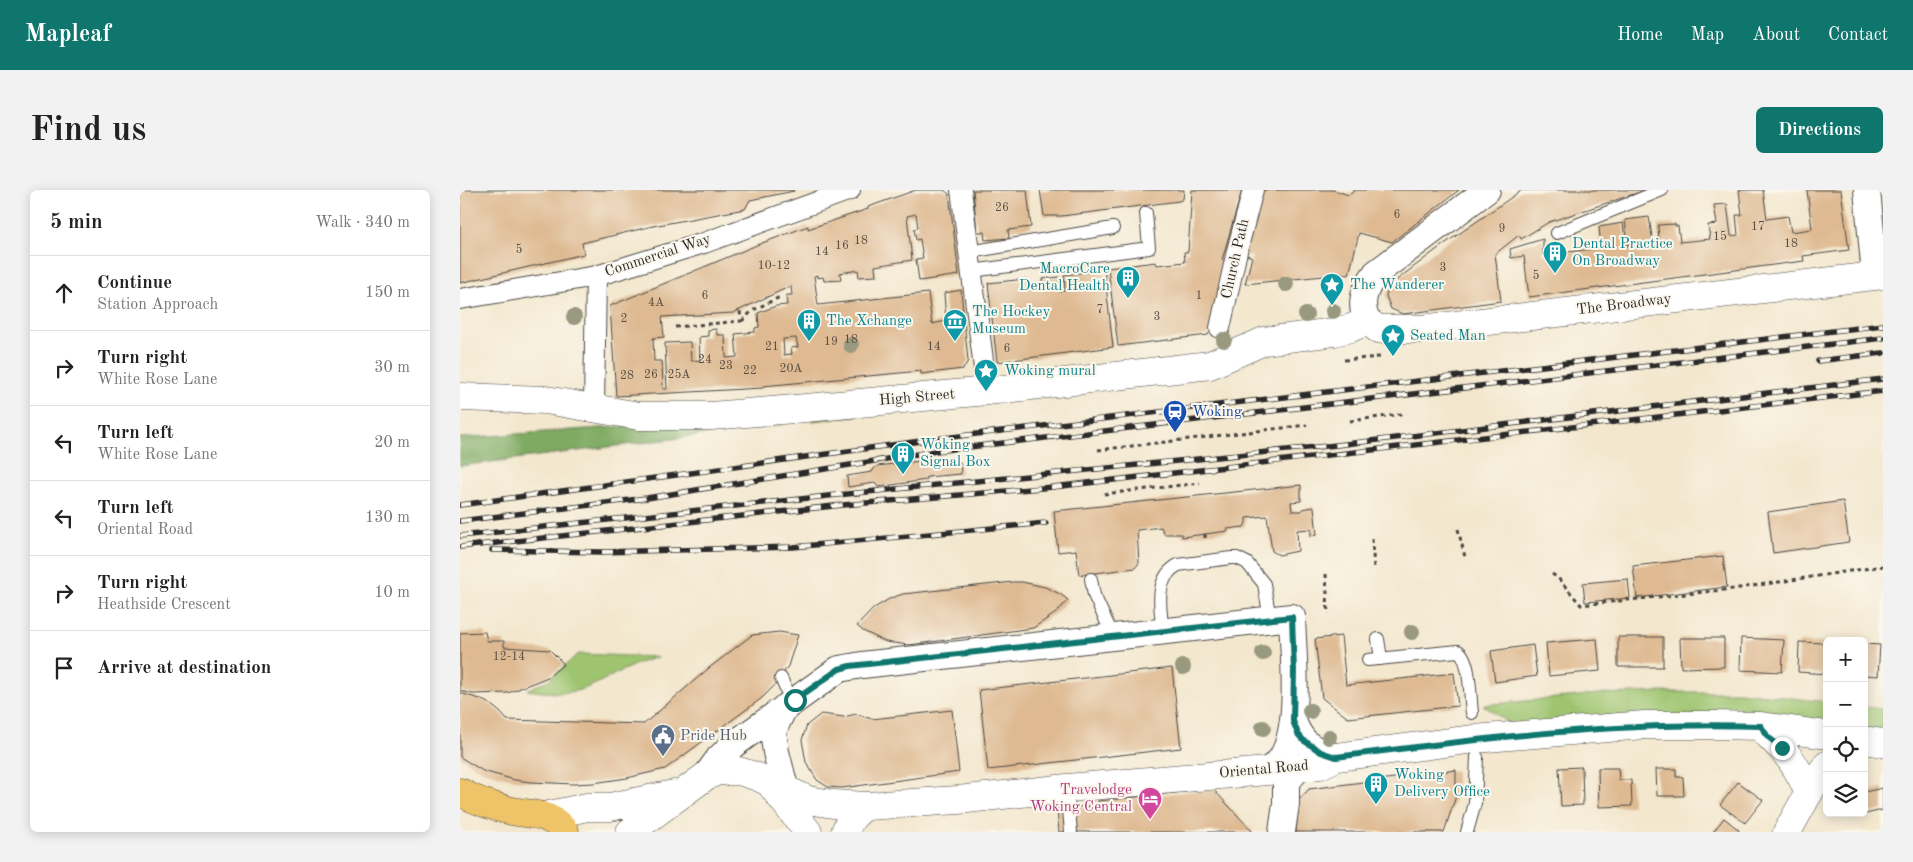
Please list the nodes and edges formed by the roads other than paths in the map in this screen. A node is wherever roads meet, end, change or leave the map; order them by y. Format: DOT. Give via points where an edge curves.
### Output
graph roads {
  1 [pos="850,190"];
  2 [pos="961,190"];
  3 [pos="1254,190"];
  4 [pos="1487,190"];
  5 [pos="1662,190"];
  6 [pos="1866,190"];
  7 [pos="1146,213"];
  8 [pos="1113,228"];
  9 [pos="1557,233"];
  10 [pos="969,252"];
  11 [pos="971,271"];
  12 [pos="1879,275"];
  13 [pos="596,276"];
  14 [pos="460,299"];
  15 [pos="1367,322"];
  16 [pos="1220,328"];
  17 [pos="987,391"];
  18 [pos="460,397"];
  19 [pos="594,408"];
  20 [pos="1091,579"];
  21 [pos="1281,618"];
  22 [pos="1163,631"];
  23 [pos="1114,636"];
  24 [pos="1378,639"];
  25 [pos="781,678"];
  26 [pos="789,704"];
  27 [pos="1472,713"];
  28 [pos="1293,721"];
  29 [pos="1761,726"];
  30 [pos="1823,734"];
  31 [pos="1336,757"];
  32 [pos="1477,757"];
  33 [pos="1299,767"];
  34 [pos="1823,771"];
  35 [pos="1267,772"];
  36 [pos="706,776"];
  37 [pos="778,788"];
  38 [pos="1067,788"];
  39 [pos="460,792"];
  40 [pos="682,792"];
  41 [pos="1809,792"];
  42 [pos="867,806"];
  43 [pos="555,824"];
  44 [pos="630,832"];
  45 [pos="808,832"];
  46 [pos="845,832"];
  47 [pos="1071,832"];
  48 [pos="1282,832"];
  49 [pos="1467,832"];
  50 [pos="1787,832"];
  1 -- 13 [label="street, Commercial Way" via="704,243"];
  2 -- 10 [label="street"];
  3 -- 16 [label="street, Church Path" via="1236,251"];
  4 -- 15 [label="street" via="1376,273 1363,298"];
  5 -- 9 [label="lane"];
  6 -- 12 [label="street"];
  7 -- 11 [label="lane" via="1149,248"];
  8 -- 10 [label="lane"];
  10 -- 11 [label="street"];
  11 -- 17 [label="street"];
  12 -- 15 [label="street, The Broadway" via="1420,329 1378,329"];
  13 -- 14 [label="street, Commercial Way"];
  13 -- 19 [label="street"];
  15 -- 17 [label="street, High Street" via="1334,332 1264,341 1210,365"];
  17 -- 19 [label="street, High Street" via="711,416 639,416"];
  18 -- 19 [label="street, High Street" via="546,400"];
  20 -- 23 [label="lane" via="1094,595"];
  21 -- 22 [label="street"];
  21 -- 22 [label="lane" via="1264,584 1248,562 1231,558 1178,565 1170,569 1162,582"];
  21 -- 28 [label="street" via="1294,671"];
  22 -- 23 [label="street"];
  23 -- 26 [label="street" via="850,666 839,669"];
  24 -- 27 [label="lane" via="1374,659 1454,650 1462,653 1467,665"];
  25 -- 26 [label="lane"];
  26 -- 36 [label="street" via="733,745"];
  26 -- 37 [label="street" via="773,731"];
  28 -- 31 [label="street" via="1303,740"];
  28 -- 35 [label="street" via="1280,760"];
  29 -- 30 [label="street, Oriental Road"];
  29 -- 31 [label="street, Oriental Road" via="1644,725 1474,739"];
  29 -- 41 [label="street" via="1799,771"];
  31 -- 33 [label="street, Oriental Road" via="1320,765"];
  32 -- 49 [label="lane" via="1475,803"];
  33 -- 35 [label="street, Oriental Road"];
  33 -- 48 [label="street" via="1286,782"];
  34 -- 41 [label="street"];
  35 -- 38 [label="street, Oriental Road"];
  36 -- 37 [label="street, Oriental Road" via="730,770 749,774"];
  36 -- 40 [label="street, Oriental Road"];
  37 -- 42 [label="street, Oriental Road" via="818,802"];
  37 -- 45 [label="street"];
  38 -- 42 [label="street, Oriental Road"];
  38 -- 47 [label="lane"];
  39 -- 43 [label="main road" via="483,803"];
  40 -- 43 [label="street" via="610,807 587,807"];
  40 -- 44 [label="street, Oriental Road"];
  41 -- 50 [label="street"];
  42 -- 46 [label="street" via="858,810"];
}
